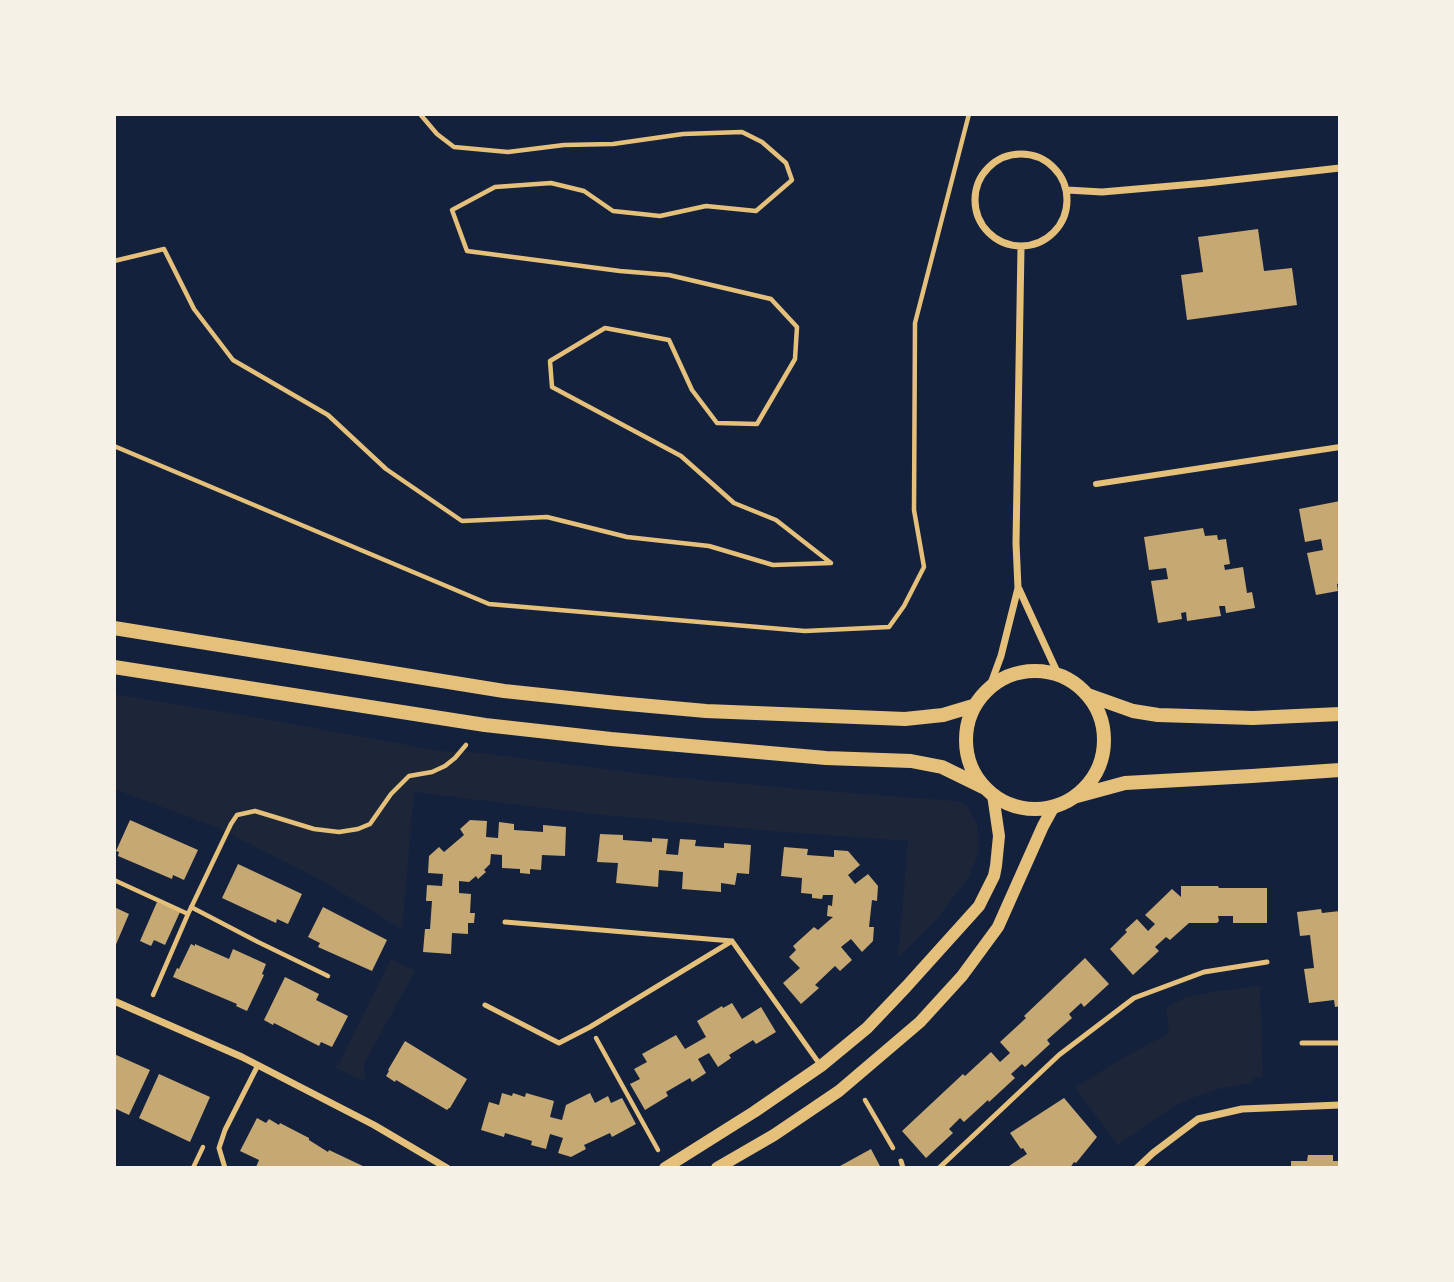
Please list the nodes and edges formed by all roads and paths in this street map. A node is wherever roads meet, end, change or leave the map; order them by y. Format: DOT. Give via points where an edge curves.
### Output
graph roads {
  1 [pos="420,114"];
  2 [pos="969,114"];
  3 [pos="1340,168"];
  4 [pos="1067,190"];
  5 [pos="1021,247"];
  6 [pos="114,261"];
  7 [pos="114,446"];
  8 [pos="1340,447"];
  9 [pos="1096,484"];
  10 [pos="1018,589"];
  11 [pos="114,628"];
  12 [pos="114,667"];
  13 [pos="1058,674"];
  14 [pos="990,686"];
  15 [pos="1088,695"];
  16 [pos="973,706"];
  17 [pos="1340,714"];
  18 [pos="466,745"];
  19 [pos="1340,770"];
  20 [pos="989,792"];
  21 [pos="1075,796"];
  22 [pos="1054,807"];
  23 [pos="114,880"];
  24 [pos="191,907"];
  25 [pos="188,914"];
  26 [pos="505,922"];
  27 [pos="732,941"];
  28 [pos="1267,962"];
  29 [pos="328,976"];
  30 [pos="153,995"];
  31 [pos="114,1001"];
  32 [pos="485,1004"];
  33 [pos="590,1027"];
  34 [pos="1302,1043"];
  35 [pos="1340,1043"];
  36 [pos="258,1065"];
  37 [pos="821,1066"];
  38 [pos="865,1100"];
  39 [pos="1340,1105"];
  40 [pos="658,1151"];
  41 [pos="901,1161"];
  42 [pos="225,1168"];
  43 [pos="447,1168"];
  44 [pos="665,1168"];
  45 [pos="717,1168"];
  46 [pos="903,1168"];
  47 [pos="939,1168"];
  48 [pos="1137,1168"];
  1 -- 6 [label="path" via="454,147 508,152 741,132 762,142 786,163 792,180 756,211 706,206 660,216 613,211 584,191 551,183 495,187 452,210 467,251 669,275 771,299 797,327 795,359 757,424 718,423 692,390 669,340 606,328 550,360 552,387 681,456 734,503 776,520 831,563 773,565 709,546 627,537 547,517 462,521 386,468 328,415 233,360 194,309 164,248"];
  2 -- 7 [label="path" via="915,323 914,510 924,567 889,627 805,631 488,604"];
  3 -- 4 [label="street" via="1102,192"];
  4 -- 5 [label="street" via="1068,208 1060,226 1047,240"];
  4 -- 5 [label="street" via="1057,170 1029,154 993,162 980,177 974,194 976,213 986,231 1008,245"];
  5 -- 10 [label="street"];
  8 -- 9 [label="street"];
  10 -- 13 [label="street"];
  10 -- 14 [label="street"];
  11 -- 16 [label="main road" via="504,691 617,703 905,719"];
  12 -- 20 [label="main road" via="485,725 813,757 911,761 942,767"];
  13 -- 14 [label="main road" via="1021,671"];
  13 -- 15 [label="main road"];
  14 -- 16 [label="main road"];
  15 -- 17 [label="main road" via="1158,715 1253,718"];
  15 -- 21 [label="main road" via="1104,735 1101,760 1091,780"];
  16 -- 20 [label="main road" via="965,731 968,762"];
  18 -- 24 [label="path" via="446,766 409,776 370,824 358,829 314,829 255,811 237,815"];
  19 -- 21 [label="main road" via="1125,783"];
  20 -- 22 [label="main road" via="1006,804 1029,809"];
  20 -- 37 [label="street" via="999,836 994,876 979,906 867,1028"];
  21 -- 22 [label="main road"];
  22 -- 45 [label="street" via="998,927 962,976 920,1021 839,1091"];
  23 -- 25 [label="path"];
  24 -- 25 [label="path"];
  24 -- 29 [label="path"];
  25 -- 30 [label="path"];
  26 -- 27 [label="lane"];
  27 -- 33 [label="lane"];
  27 -- 37 [label="lane"];
  28 -- 47 [label="lane" via="1204,972 1134,998 1059,1055"];
  31 -- 36 [label="street"];
  32 -- 33 [label="lane" via="559,1043"];
  33 -- 40 [label="path"];
  34 -- 35 [label="lane"];
  36 -- 42 [label="lane" via="219,1148"];
  36 -- 43 [label="street"];
  37 -- 44 [label="street"];
  38 -- 41 [label="path"];
  39 -- 48 [label="street" via="1242,1108 1198,1119"];
  41 -- 46 [label="lane"];
}
